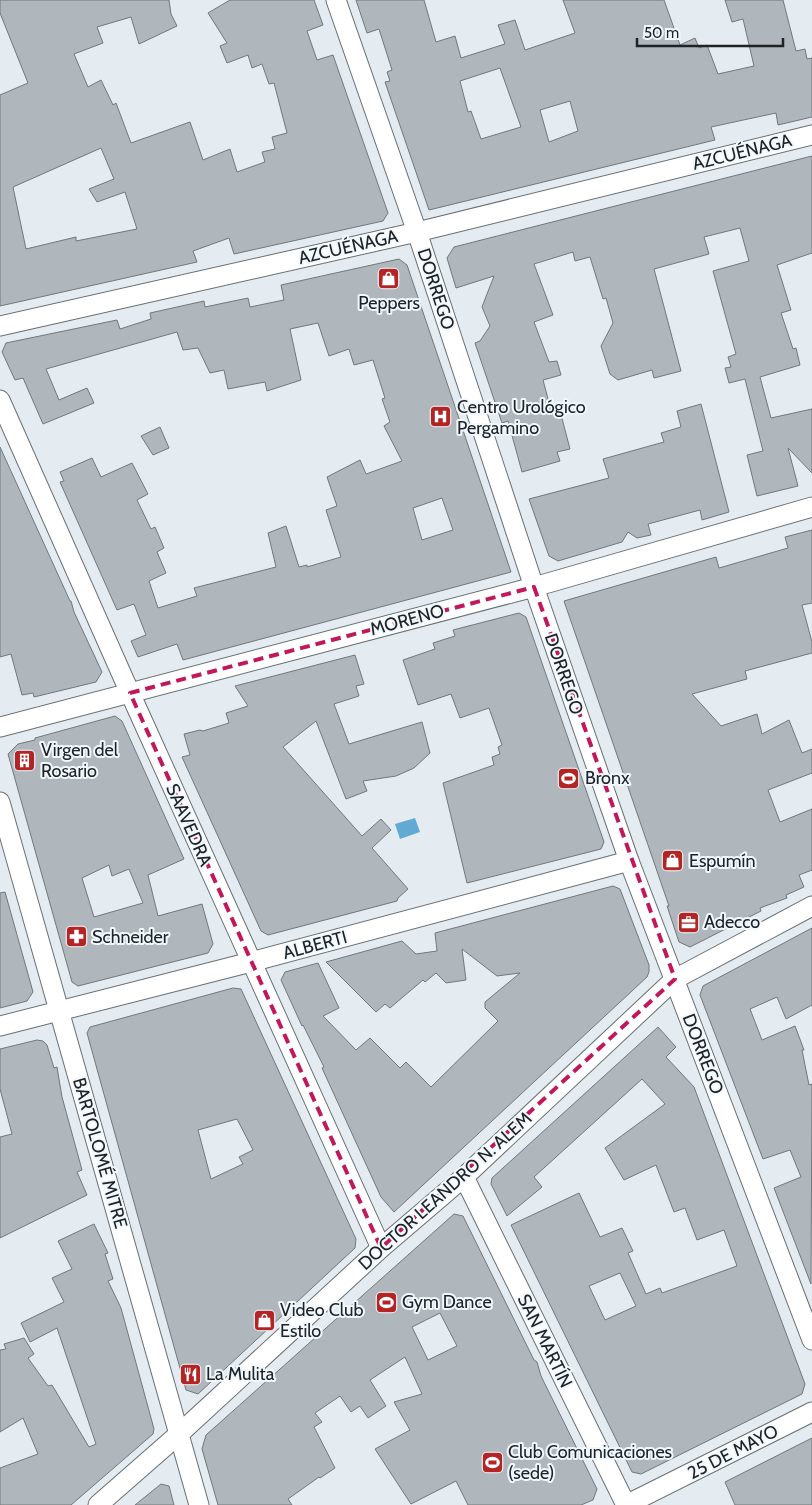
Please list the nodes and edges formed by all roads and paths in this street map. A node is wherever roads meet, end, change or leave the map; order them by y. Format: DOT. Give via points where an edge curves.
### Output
graph roads {
  1 [pos="336,0"];
  2 [pos="812,135"];
  3 [pos="417,232"];
  4 [pos="0,326"];
  5 [pos="0,400"];
  6 [pos="812,507"];
  7 [pos="534,587"];
  8 [pos="130,693"];
  9 [pos="0,727"];
  10 [pos="0,802"];
  11 [pos="629,861"];
  12 [pos="812,906"];
  13 [pos="251,962"];
  14 [pos="675,979"];
  15 [pos="59,1011"];
  16 [pos="0,1026"];
  17 [pos="464,1177"];
  18 [pos="381,1248"];
  19 [pos="812,1340"];
  20 [pos="812,1412"];
  21 [pos="179,1434"];
  22 [pos="98,1505"];
  23 [pos="199,1505"];
  24 [pos="626,1505"];
  1 -- 3 [label="street, DORREGO"];
  2 -- 3 [label="street, AZCUÉNAGA"];
  3 -- 4 [label="street, AZCUÉNAGA"];
  3 -- 7 [label="street, DORREGO"];
  5 -- 8 [label="street, SAAVEDRA"];
  6 -- 7 [label="street, MORENO"];
  7 -- 8 [label="street, MORENO"];
  7 -- 11 [label="street, DORREGO"];
  8 -- 9 [label="street, MORENO"];
  8 -- 13 [label="street, SAAVEDRA"];
  10 -- 15 [label="street, BARTOLOMÉ MITRE"];
  11 -- 13 [label="street, ALBERTI"];
  11 -- 14 [label="street, DORREGO"];
  12 -- 14 [label="street, DOCTOR LEANDRO N. ALEM"];
  13 -- 15 [label="street, ALBERTI"];
  13 -- 18 [label="street, SAAVEDRA"];
  14 -- 17 [label="street, DOCTOR LEANDRO N. ALEM"];
  14 -- 19 [label="street, DORREGO"];
  15 -- 16 [label="street, ALBERTI"];
  15 -- 21 [label="street, BARTOLOMÉ MITRE"];
  17 -- 18 [label="street, DOCTOR LEANDRO N. ALEM"];
  17 -- 24 [label="street, SAN MARTÍN"];
  18 -- 21 [label="street, DOCTOR LEANDRO N. ALEM"];
  20 -- 24 [label="street, 25 DE MAYO"];
  21 -- 22 [label="street, DOCTOR LEANDRO N. ALEM"];
  21 -- 23 [label="street, BARTOLOMÉ MITRE"];
}
